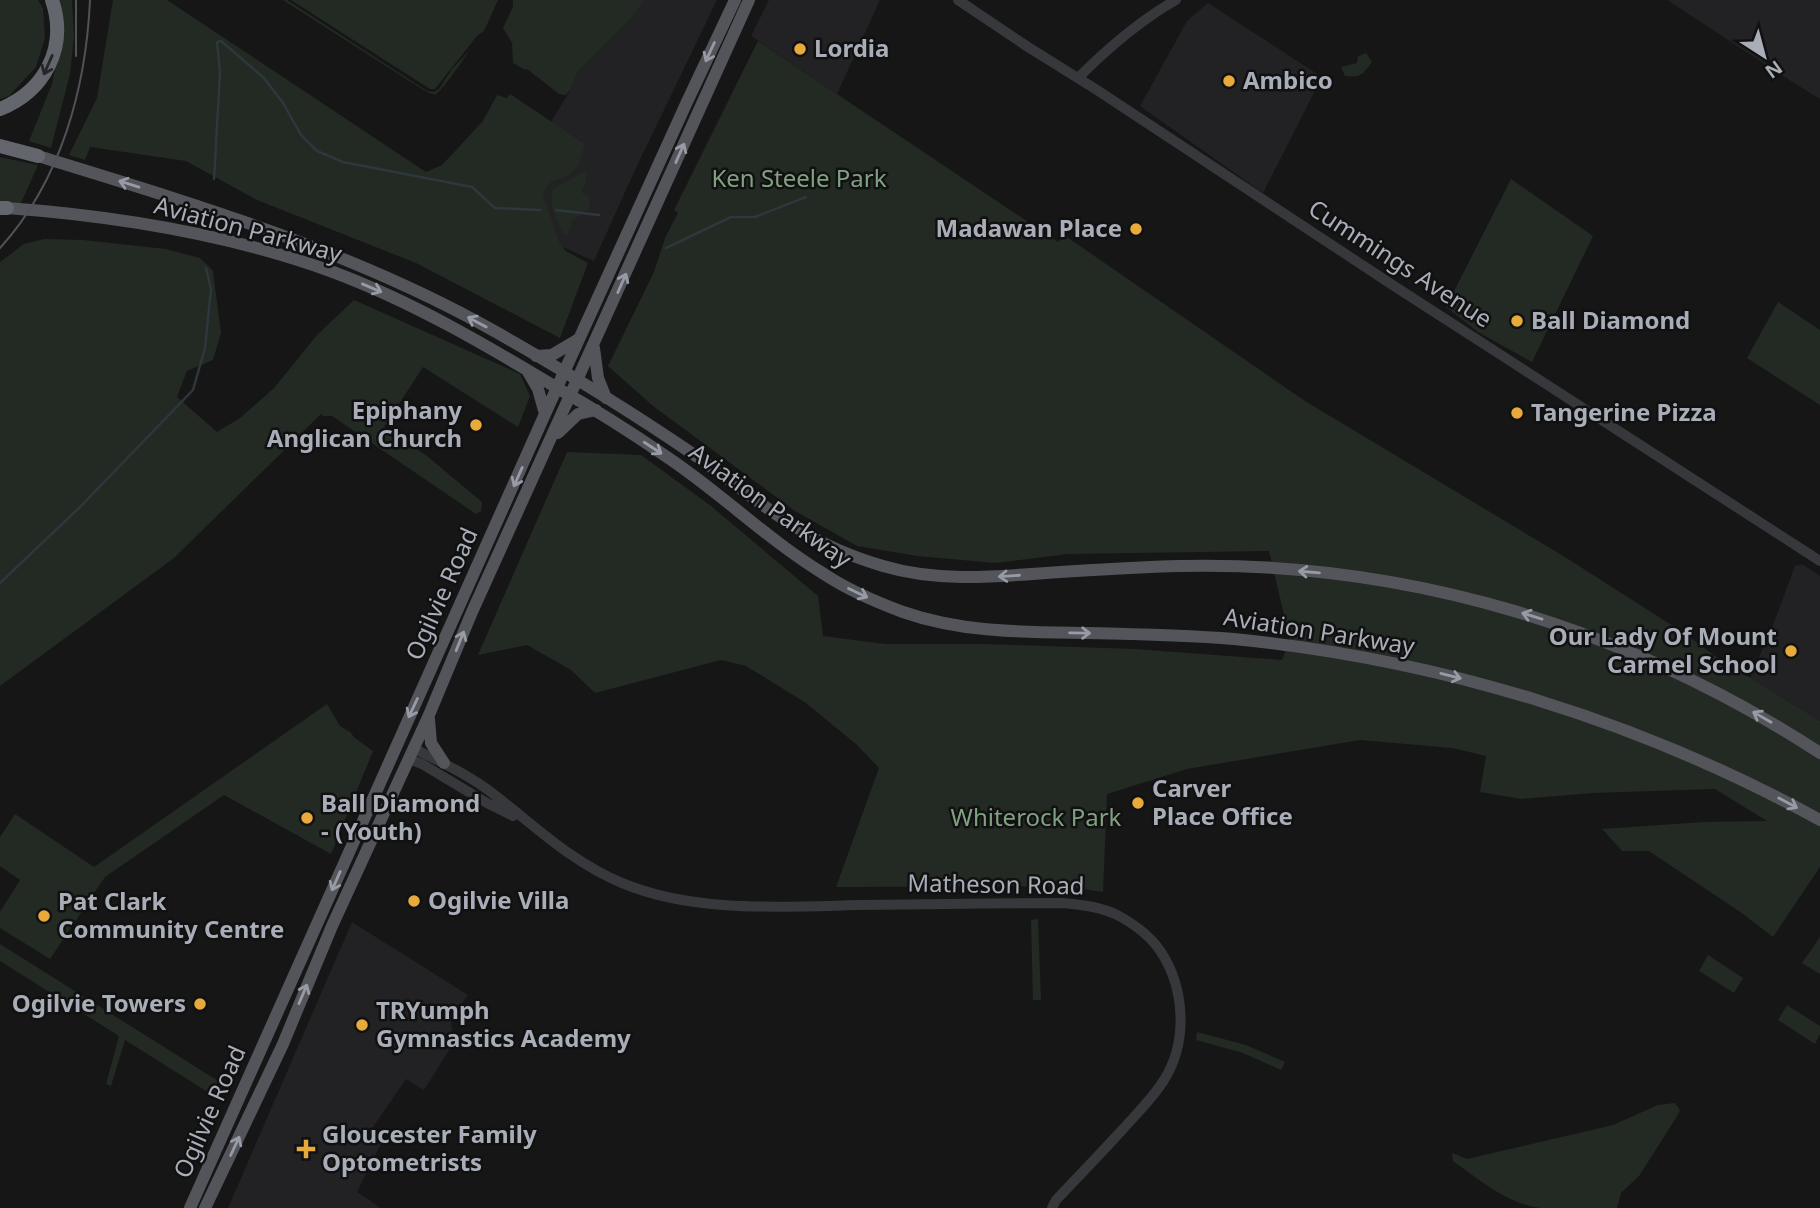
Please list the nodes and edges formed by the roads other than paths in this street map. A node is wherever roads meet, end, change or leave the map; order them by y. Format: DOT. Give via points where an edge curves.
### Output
graph roads {
  1 [pos="52,0"];
  2 [pos="735,0"];
  3 [pos="749,0"];
  4 [pos="958,0"];
  5 [pos="1176,0"];
  6 [pos="1078,78"];
  7 [pos="686,104"];
  8 [pos="0,109"];
  9 [pos="699,109"];
  10 [pos="0,146"];
  11 [pos="37,156"];
  12 [pos="4,208"];
  13 [pos="579,339"];
  14 [pos="594,346"];
  15 [pos="536,356"];
  16 [pos="524,367"];
  17 [pos="565,373"];
  18 [pos="578,381"];
  19 [pos="558,388"];
  20 [pos="571,395"];
  21 [pos="606,398"];
  22 [pos="596,410"];
  23 [pos="545,414"];
  24 [pos="549,443"];
  25 [pos="1820,561"];
  26 [pos="429,715"];
  27 [pos="411,753"];
  28 [pos="1820,753"];
  29 [pos="444,763"];
  30 [pos="1819,820"];
  31 [pos="529,824"];
  32 [pos="190,1208"];
  33 [pos="205,1208"];
  34 [pos="1052,1208"];
  1 -- 8 [label="highway, one-way" via="56,32 52,59 32,90"];
  2 -- 7 [label="main road, Ogilvie Road, one-way"];
  3 -- 9 [label="main road, Ogilvie Road"];
  4 -- 6 [label="street, Cummings Avenue"];
  5 -- 6 [label="street" via="1128,32"];
  6 -- 25 [label="street, Cummings Avenue"];
  7 -- 9 [label="main road"];
  7 -- 13 [label="main road, Ogilvie Road"];
  14 -- 9 [label="main road, Ogilvie Road, one-way"];
  10 -- 11 [label="highway"];
  15 -- 11 [label="main road, Aviation Parkway, one-way" via="416,291 321,250"];
  12 -- 16 [label="main road, Aviation Parkway, one-way" via="120,220 205,236 313,265 442,321"];
  13 -- 15 [label="main road" via="552,355"];
  13 -- 17 [label="main road, Ogilvie Road"];
  14 -- 18 [label="main road, Ogilvie Road"];
  14 -- 21 [label="main road"];
  15 -- 17 [label="main road, Aviation Parkway"];
  16 -- 19 [label="main road, Aviation Parkway"];
  16 -- 23 [label="main road" via="538,389"];
  17 -- 18 [label="main road, Aviation Parkway"];
  17 -- 19 [label="main road, Ogilvie Road"];
  18 -- 20 [label="main road, Ogilvie Road"];
  18 -- 21 [label="main road, Aviation Parkway"];
  19 -- 20 [label="main road, Aviation Parkway"];
  19 -- 23 [label="main road, Ogilvie Road"];
  20 -- 22 [label="main road, Aviation Parkway"];
  20 -- 24 [label="main road, Ogilvie Road"];
  28 -- 21 [label="main road, Aviation Parkway, one-way" via="1749,709 1646,659 1545,620 1427,589 1345,575 1237,566 964,578 881,565 803,532"];
  22 -- 24 [label="main road" via="578,414"];
  22 -- 30 [label="main road, Aviation Parkway, one-way" via="670,459 827,577 904,612 996,631 1243,640 1426,670 1529,697 1638,734 1720,769"];
  23 -- 32 [label="main road, Ogilvie Road, one-way"];
  26 -- 24 [label="main road, Ogilvie Road, one-way"];
  26 -- 27 [label="main road, Ogilvie Road"];
  26 -- 29 [label="main road" via="431,743"];
  27 -- 29 [label="street, Matheson Road"];
  27 -- 31 [label="street, Matheson Road" via="422,764"];
  33 -- 27 [label="main road, Ogilvie Road, one-way"];
  29 -- 31 [label="street, Matheson Road" via="494,794"];
  31 -- 34 [label="street, Matheson Road" via="620,882 705,904 1063,903 1091,906 1131,924 1160,951 1173,979 1181,1021 1175,1054 1166,1078 1149,1101"];
}
